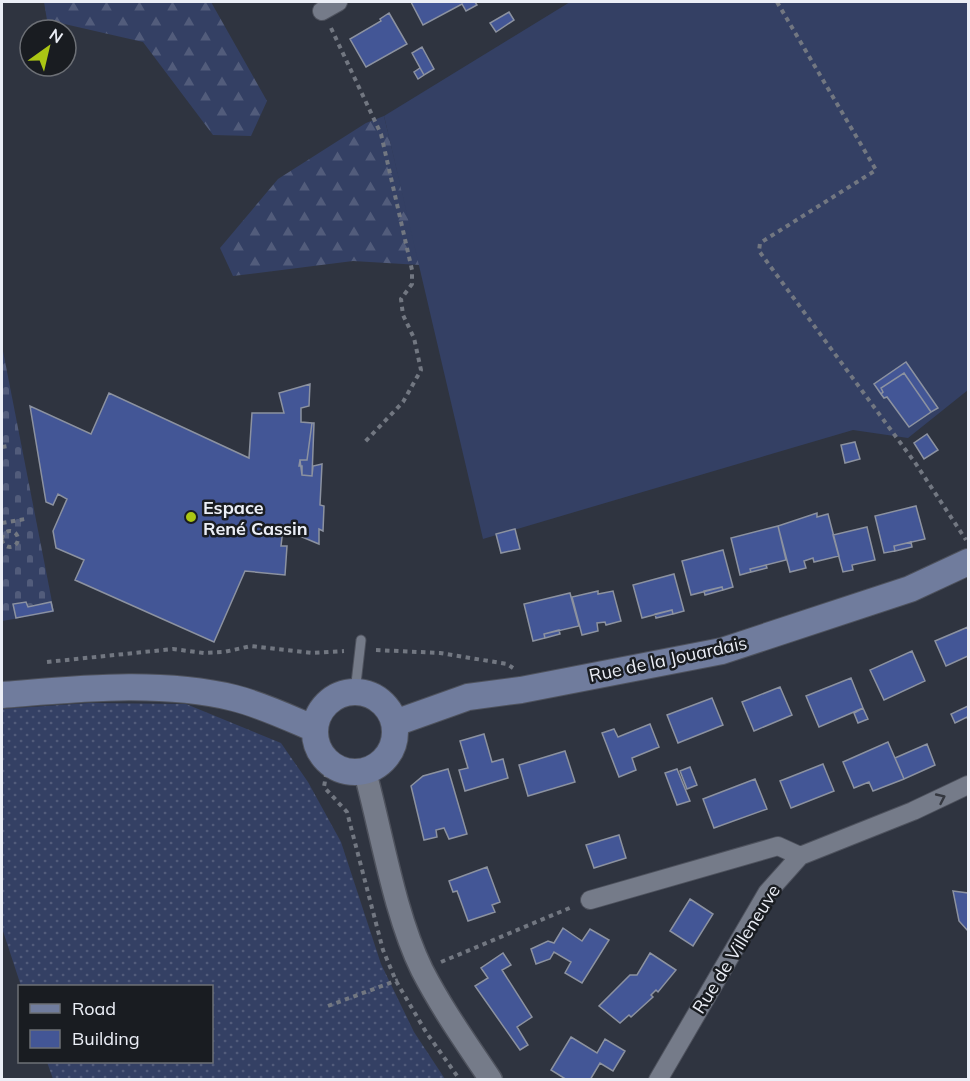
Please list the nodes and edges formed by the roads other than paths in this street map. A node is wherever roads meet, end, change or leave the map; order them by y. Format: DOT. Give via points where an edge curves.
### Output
graph roads {
  1 [pos="969,562"];
  2 [pos="361,640"];
  3 [pos="355,692"];
  4 [pos="2,695"];
  5 [pos="394,723"];
  6 [pos="315,729"];
  7 [pos="365,772"];
  8 [pos="969,785"];
  9 [pos="800,856"];
  10 [pos="590,900"];
  11 [pos="491,1080"];
  12 [pos="658,1080"];
  1 -- 5 [label="main road, Rue de la Jouardais" via="910,590 722,651 468,697"];
  2 -- 3 [label="lane"];
  3 -- 5 [label="main road" via="380,700"];
  3 -- 6 [label="main road" via="332,699 318,717"];
  4 -- 6 [label="main road" via="127,687 197,690 236,698"];
  5 -- 7 [label="main road" via="396,735 387,758"];
  6 -- 7 [label="main road" via="319,750 333,766 343,771"];
  7 -- 11 [label="street" via="405,927 422,970"];
  9 -- 8 [label="street, Rue de Villeneuve, one-way"];
  9 -- 10 [label="street" via="778,846"];
  9 -- 12 [label="street, Rue de Villeneuve" via="767,894"];
}
